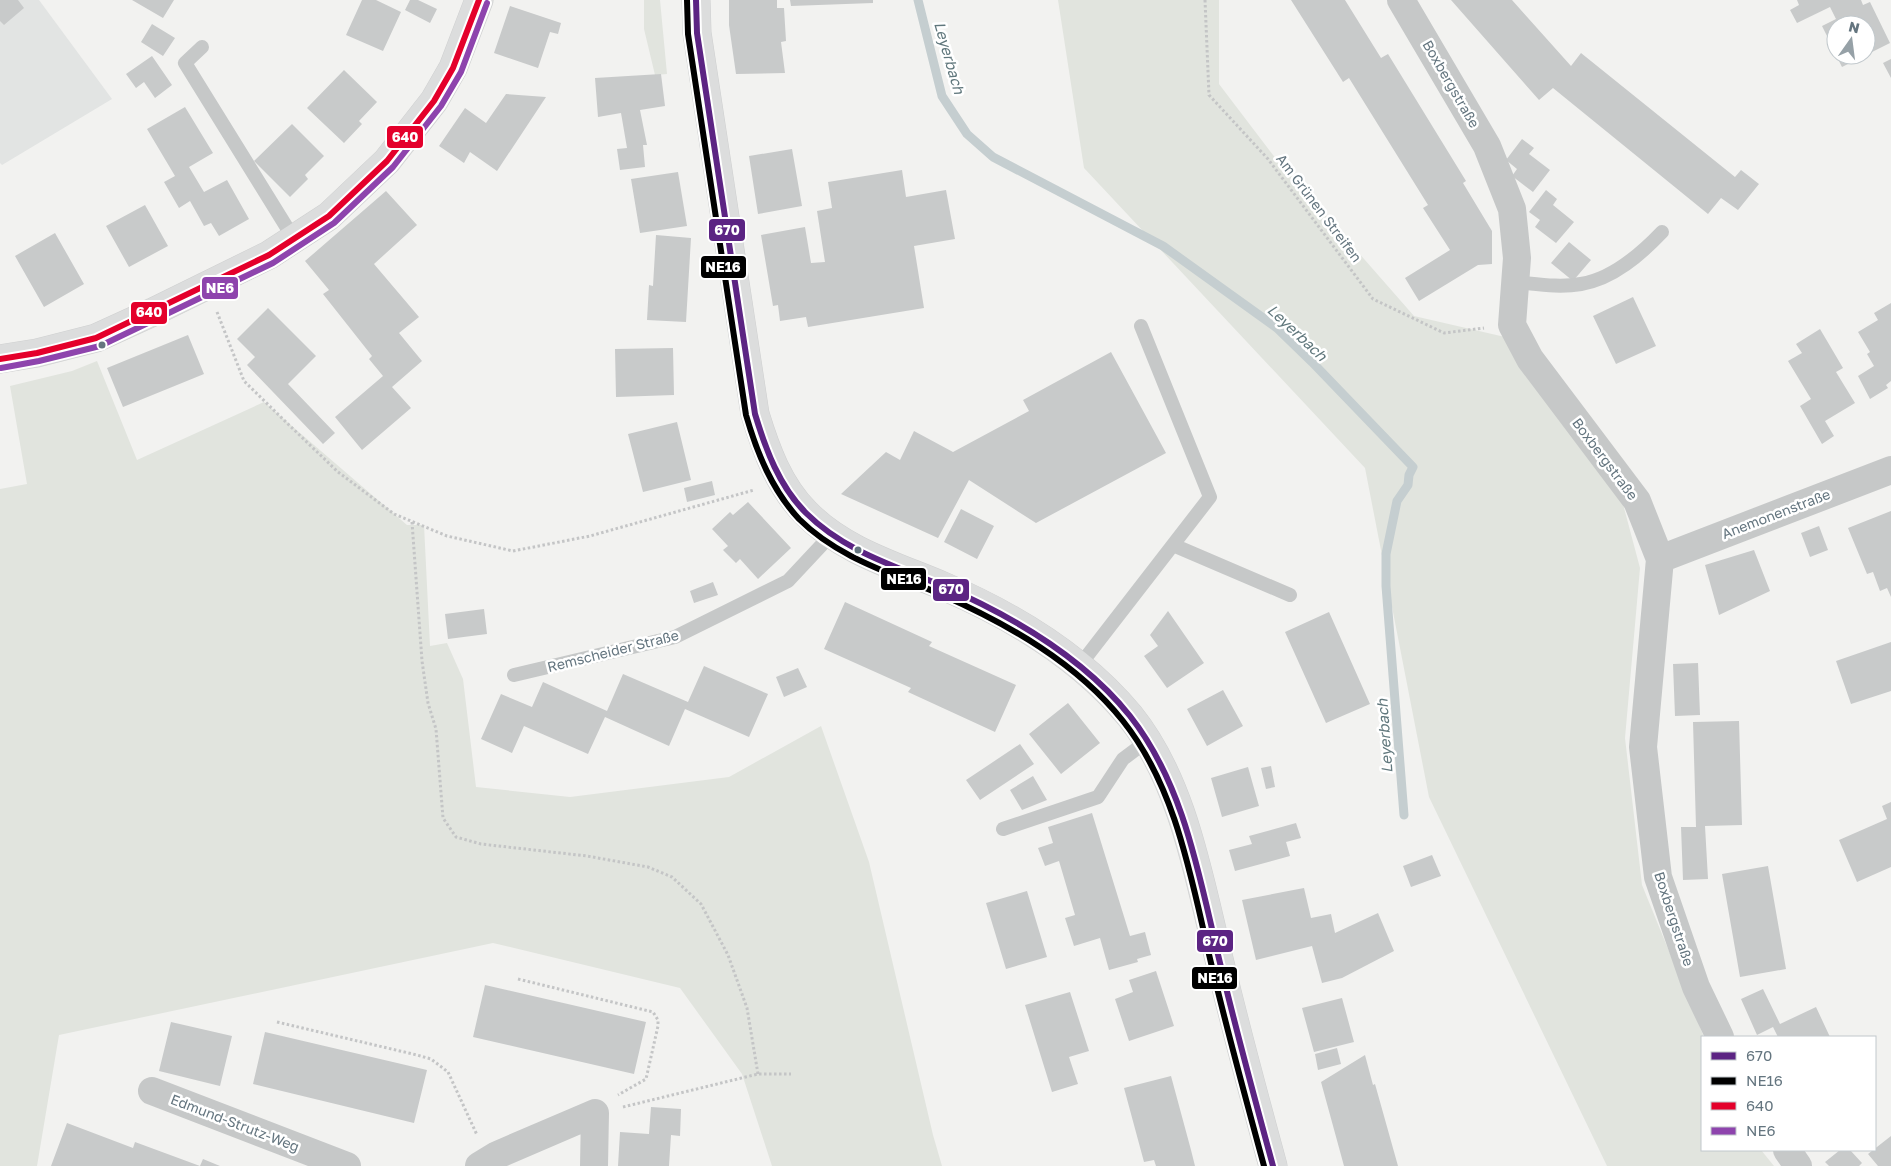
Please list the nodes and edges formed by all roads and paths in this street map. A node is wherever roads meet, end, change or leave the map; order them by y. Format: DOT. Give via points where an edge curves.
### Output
graph roads {
  1 [pos="479,0"];
  2 [pos="696,0"];
  3 [pos="1205,0"];
  4 [pos="1401,0"];
  5 [pos="202,47"];
  6 [pos="1662,232"];
  7 [pos="294,239"];
  8 [pos="1515,282"];
  9 [pos="206,286"];
  10 [pos="1512,325"];
  11 [pos="1141,326"];
  12 [pos="0,359"];
  13 [pos="1891,470"];
  14 [pos="784,484"];
  15 [pos="412,522"];
  16 [pos="831,536"];
  17 [pos="1173,545"];
  18 [pos="1660,559"];
  19 [pos="1290,595"];
  20 [pos="1080,665"];
  21 [pos="514,675"];
  22 [pos="1147,741"];
  23 [pos="1003,829"];
  24 [pos="518,979"];
  25 [pos="277,1022"];
  26 [pos="1720,1036"];
  27 [pos="758,1074"];
  28 [pos="791,1074"];
  29 [pos="152,1091"];
  30 [pos="595,1114"];
  31 [pos="1788,1151"];
  32 [pos="484,1163"];
  33 [pos="348,1166"];
  34 [pos="594,1166"];
  35 [pos="1273,1166"];
  36 [pos="1798,1166"];
  1 -- 7 [label="main road" via="453,68 434,101 387,161 329,216"];
  2 -- 14 [label="main road" via="697,33 756,414 770,458"];
  3 -- 10 [label="path, Am Grünen Streifen" via="1209,95 1268,159 1373,299 1444,333"];
  4 -- 8 [label="street, Boxbergstraße" via="1487,146 1512,209"];
  5 -- 7 [label="lane" via="185,63"];
  6 -- 8 [label="lane" via="1644,251 1612,274 1582,284 1552,286"];
  7 -- 9 [label="main road"];
  8 -- 10 [label="street, Boxbergstraße"];
  9 -- 12 [label="main road" via="96,338"];
  9 -- 15 [label="path" via="244,381 338,472 394,514"];
  10 -- 18 [label="street, Boxbergstraße" via="1530,359 1636,501"];
  11 -- 17 [label="lane" via="1210,497"];
  13 -- 18 [label="street, Anemonenstraße"];
  14 -- 15 [label="path" via="590,536 513,551 447,536"];
  14 -- 16 [label="main road" via="805,512"];
  15 -- 27 [label="path" via="422,661 428,703 436,729 443,818 456,838 481,844 588,856 648,867 672,877 702,904 728,955 747,1008"];
  16 -- 20 [label="main road" via="955,591 1023,627"];
  16 -- 21 [label="lane, Remscheider Straße" via="788,581 676,637"];
  17 -- 19 [label="lane"];
  17 -- 20 [label="lane"];
  18 -- 26 [label="street, Boxbergstraße" via="1643,747 1658,877 1696,987"];
  20 -- 22 [label="main road" via="1132,718"];
  22 -- 23 [label="lane" via="1123,760 1098,797"];
  22 -- 35 [label="main road" via="1167,778 1185,824"];
  24 -- 30 [label="path" via="650,1010 656,1015 658,1026 646,1079 597,1107"];
  25 -- 32 [label="path" via="418,1055 437,1063 452,1077"];
  27 -- 28 [label="path"];
  27 -- 30 [label="path"];
  29 -- 33 [label="street, Edmund-Strutz-Weg"];
  30 -- 32 [label="street"];
  30 -- 34 [label="street"];
  31 -- 36 [label="street"];
}
